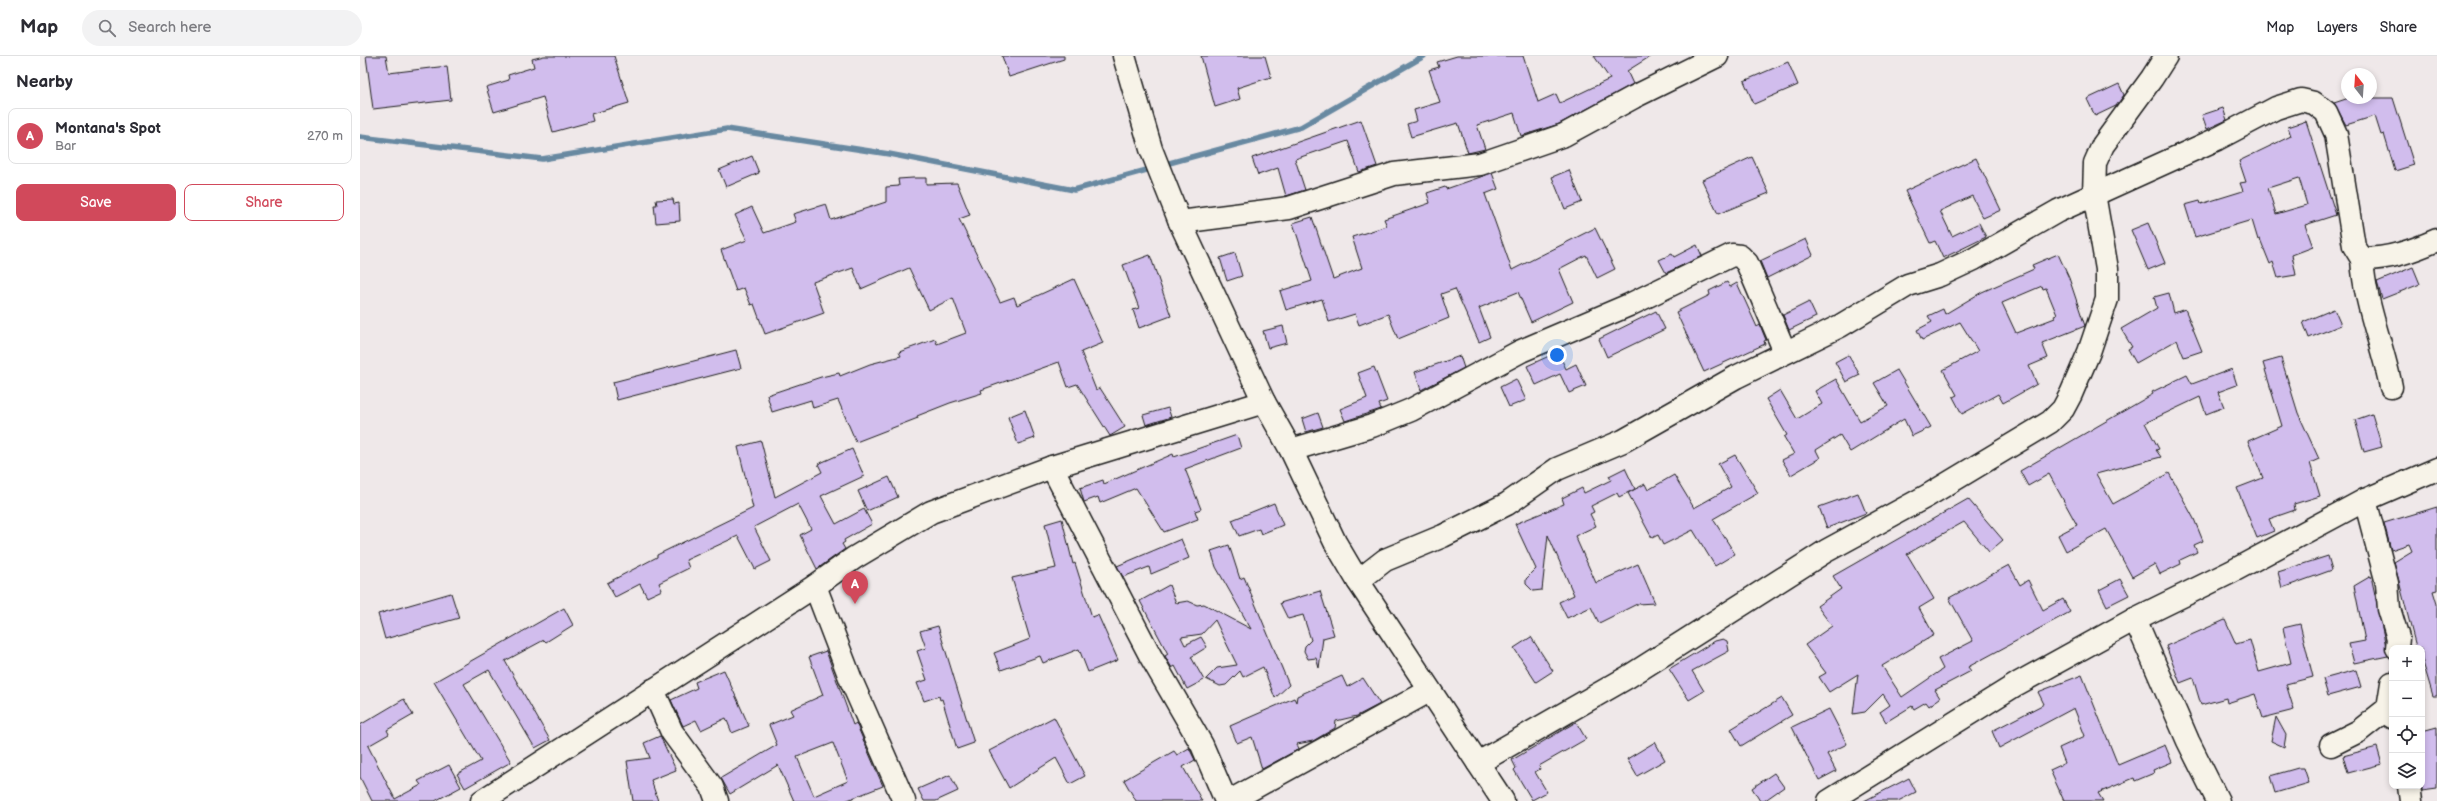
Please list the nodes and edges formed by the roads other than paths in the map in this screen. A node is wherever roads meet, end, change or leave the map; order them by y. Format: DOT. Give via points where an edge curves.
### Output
graph roads {
  1 [pos="1124,56"];
  2 [pos="1717,56"];
  3 [pos="2166,56"];
  4 [pos="2094,194"];
  5 [pos="1180,222"];
  6 [pos="2437,240"];
  7 [pos="2362,259"];
  8 [pos="1785,352"];
  9 [pos="2391,387"];
  10 [pos="1264,402"];
  11 [pos="1291,450"];
  12 [pos="1052,467"];
  13 [pos="2437,469"];
  14 [pos="2365,500"];
  15 [pos="1358,581"];
  16 [pos="814,586"];
  17 [pos="2135,619"];
  18 [pos="2397,645"];
  19 [pos="654,690"];
  20 [pos="1429,691"];
  21 [pos="2389,714"];
  22 [pos="2331,745"];
  23 [pos="1478,763"];
  24 [pos="2409,789"];
  25 [pos="482,801"];
  26 [pos="717,801"];
  27 [pos="904,801"];
  28 [pos="1226,801"];
  29 [pos="1230,801"];
  30 [pos="1503,801"];
  31 [pos="1829,801"];
  32 [pos="2218,801"];
  33 [pos="2411,801"];
  1 -- 5 [label="street" via="1151,149"];
  2 -- 5 [label="street" via="1634,97 1564,136 1480,164 1394,174 1289,208"];
  3 -- 4 [label="street" via="2103,145 2095,163"];
  4 -- 7 [label="street" via="2217,139 2276,108 2300,100 2314,103 2326,112 2336,134 2354,246"];
  4 -- 8 [label="street" via="1940,275 1908,285 1840,326"];
  4 -- 23 [label="street" via="2107,269 2107,299 2089,352 2063,410 2050,422 1927,496 1826,551 1628,678"];
  5 -- 10 [label="street"];
  6 -- 7 [label="street" via="2410,252 2380,259"];
  7 -- 9 [label="street" via="2366,298 2386,361"];
  8 -- 11 [label="street" via="1747,263 1740,256 1732,255 1629,305 1521,351 1411,410 1372,426"];
  8 -- 15 [label="street" via="1624,441 1557,469 1508,504 1443,536 1385,560"];
  10 -- 11 [label="street"];
  10 -- 12 [label="street"];
  11 -- 15 [label="street" via="1335,542"];
  12 -- 16 [label="street" via="931,512 860,554"];
  12 -- 28 [label="street" via="1151,658 1202,744"];
  13 -- 14 [label="street"];
  14 -- 17 [label="street" via="2231,572"];
  14 -- 18 [label="street" via="2387,583 2389,609 2398,638"];
  15 -- 20 [label="street"];
  16 -- 19 [label="street"];
  16 -- 27 [label="street" via="851,680"];
  17 -- 31 [label="street" via="2017,684"];
  17 -- 32 [label="street" via="2188,741"];
  19 -- 25 [label="street"];
  19 -- 26 [label="street" via="672,732 712,787"];
  20 -- 23 [label="street"];
  20 -- 29 [label="street"];
  21 -- 22 [label="street"];
  23 -- 30 [label="street"];
  24 -- 33 [label="street"];
}
